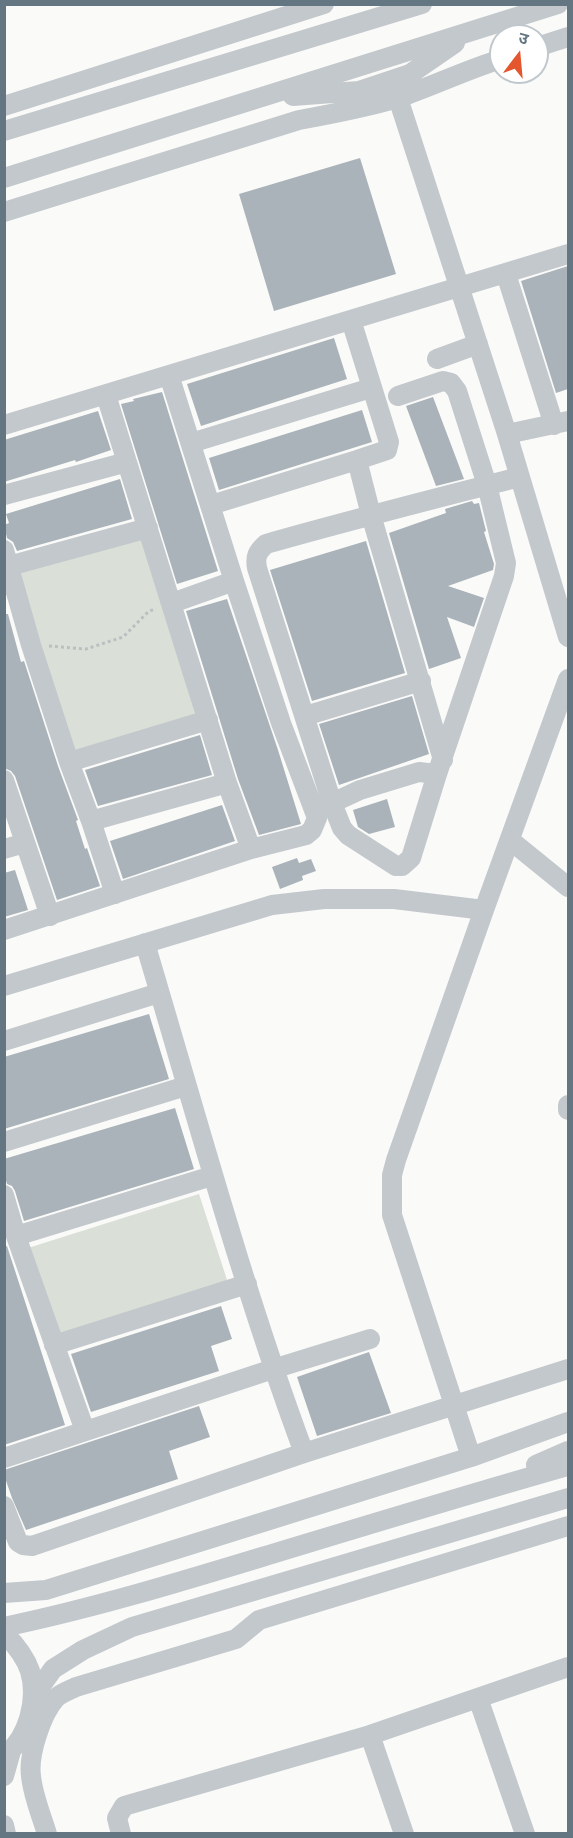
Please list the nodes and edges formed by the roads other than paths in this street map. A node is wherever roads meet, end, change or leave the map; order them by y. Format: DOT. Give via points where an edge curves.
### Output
graph roads {
  1 [pos="324,4"];
  2 [pos="422,4"];
  3 [pos="558,4"];
  4 [pos="568,38"];
  5 [pos="549,44"];
  6 [pos="489,63"];
  7 [pos="398,98"];
  8 [pos="4,106"];
  9 [pos="4,131"];
  10 [pos="4,178"];
  11 [pos="4,212"];
  12 [pos="568,254"];
  13 [pos="506,273"];
  14 [pos="460,288"];
  15 [pos="351,320"];
  16 [pos="478,344"];
  17 [pos="437,359"];
  18 [pos="169,375"];
  19 [pos="371,388"];
  20 [pos="106,395"];
  21 [pos="398,396"];
  22 [pos="562,423"];
  23 [pos="4,425"];
  24 [pos="507,434"];
  25 [pos="191,443"];
  26 [pos="357,460"];
  27 [pos="127,462"];
  28 [pos="519,477"];
  29 [pos="487,485"];
  30 [pos="4,495"];
  31 [pos="211,505"];
  32 [pos="371,515"];
  33 [pos="148,528"];
  34 [pos="7,558"];
  35 [pos="234,581"];
  36 [pos="172,603"];
  37 [pos="568,637"];
  38 [pos="568,679"];
  39 [pos="421,681"];
  40 [pos="304,716"];
  41 [pos="208,720"];
  42 [pos="69,762"];
  43 [pos="440,767"];
  44 [pos="4,780"];
  45 [pos="227,783"];
  46 [pos="332,803"];
  47 [pos="91,821"];
  48 [pos="510,840"];
  49 [pos="26,843"];
  50 [pos="4,849"];
  51 [pos="251,849"];
  52 [pos="568,887"];
  53 [pos="115,894"];
  54 [pos="484,910"];
  55 [pos="50,916"];
  56 [pos="4,930"];
  57 [pos="144,944"];
  58 [pos="4,986"];
  59 [pos="159,993"];
  60 [pos="4,1041"];
  61 [pos="186,1086"];
  62 [pos="568,1105"];
  63 [pos="568,1110"];
  64 [pos="4,1142"];
  65 [pos="212,1176"];
  66 [pos="4,1195"];
  67 [pos="16,1236"];
  68 [pos="247,1284"];
  69 [pos="370,1339"];
  70 [pos="54,1345"];
  71 [pos="273,1369"];
  72 [pos="568,1369"];
  73 [pos="453,1405"];
  74 [pos="568,1422"];
  75 [pos="85,1431"];
  76 [pos="568,1450"];
  77 [pos="304,1453"];
  78 [pos="471,1456"];
  79 [pos="4,1458"];
  80 [pos="568,1466"];
  81 [pos="482,1490"];
  82 [pos="568,1498"];
  83 [pos="4,1506"];
  84 [pos="568,1526"];
  85 [pos="4,1593"];
  86 [pos="4,1627"];
  87 [pos="4,1633"];
  88 [pos="568,1667"];
  89 [pos="33,1697"];
  90 [pos="478,1698"];
  91 [pos="370,1735"];
  92 [pos="8,1753"];
  93 [pos="4,1776"];
  94 [pos="4,1826"];
  95 [pos="6,1833"];
  96 [pos="47,1833"];
  97 [pos="121,1833"];
  98 [pos="405,1833"];
  99 [pos="525,1833"];
  1 -- 8 [label="street"];
  2 -- 9 [label="street"];
  3 -- 10 [label="street"];
  4 -- 5 [label="street"];
  6 -- 7 [label="street"];
  7 -- 11 [label="street" via="298,120"];
  7 -- 14 [label="street"];
  12 -- 13 [label="street"];
  13 -- 14 [label="street"];
  13 -- 22 [label="street"];
  14 -- 15 [label="street"];
  14 -- 16 [label="street"];
  15 -- 18 [label="street"];
  15 -- 19 [label="street"];
  16 -- 17 [label="street"];
  16 -- 24 [label="street"];
  18 -- 20 [label="street"];
  18 -- 25 [label="street"];
  19 -- 25 [label="street"];
  19 -- 26 [label="street" via="389,442 383,452"];
  20 -- 23 [label="street"];
  20 -- 27 [label="street"];
  21 -- 29 [label="street" via="437,382 452,383"];
  22 -- 24 [label="street"];
  24 -- 28 [label="street"];
  25 -- 31 [label="street"];
  26 -- 31 [label="street"];
  26 -- 32 [label="street"];
  27 -- 30 [label="street"];
  27 -- 33 [label="street"];
  28 -- 29 [label="street"];
  28 -- 37 [label="street"];
  29 -- 32 [label="street"];
  29 -- 43 [label="street" via="506,563 504,576"];
  31 -- 35 [label="street"];
  32 -- 39 [label="street"];
  32 -- 40 [label="street" via="266,544 255,558"];
  33 -- 34 [label="street"];
  33 -- 36 [label="street"];
  34 -- 42 [label="street"];
  35 -- 36 [label="street"];
  35 -- 51 [label="street" via="317,818 306,835"];
  36 -- 41 [label="street"];
  38 -- 48 [label="street"];
  39 -- 40 [label="street"];
  39 -- 43 [label="street"];
  40 -- 46 [label="street"];
  41 -- 42 [label="street"];
  41 -- 45 [label="street"];
  42 -- 47 [label="street"];
  43 -- 46 [label="street" via="360,790"];
  43 -- 46 [label="street" via="411,858 402,866 348,835"];
  44 -- 49 [label="street"];
  45 -- 47 [label="street"];
  45 -- 51 [label="street"];
  47 -- 53 [label="street"];
  48 -- 52 [label="street"];
  48 -- 54 [label="street"];
  49 -- 50 [label="street"];
  49 -- 55 [label="street"];
  51 -- 53 [label="street"];
  53 -- 55 [label="street"];
  54 -- 57 [label="street" via="394,899 324,899 272,905"];
  54 -- 73 [label="street" via="392,1175 392,1215"];
  55 -- 56 [label="street"];
  57 -- 58 [label="street"];
  57 -- 59 [label="street"];
  59 -- 60 [label="street"];
  59 -- 61 [label="street"];
  61 -- 64 [label="street"];
  61 -- 65 [label="street"];
  62 -- 63 [label="street"];
  65 -- 67 [label="street"];
  65 -- 68 [label="street"];
  66 -- 67 [label="street"];
  67 -- 70 [label="street"];
  68 -- 70 [label="street"];
  68 -- 71 [label="street"];
  69 -- 71 [label="street"];
  70 -- 75 [label="street"];
  71 -- 75 [label="street"];
  71 -- 77 [label="street"];
  72 -- 73 [label="street"];
  73 -- 77 [label="street"];
  73 -- 78 [label="street"];
  74 -- 78 [label="street"];
  75 -- 79 [label="street"];
  76 -- 81 [label="street"];
  77 -- 83 [label="street" via="32,1546 18,1542"];
  78 -- 85 [label="street" via="46,1590"];
  80 -- 81 [label="street"];
  81 -- 86 [label="street" via="126,1598"];
  82 -- 89 [label="street" via="132,1627 53,1669"];
  84 -- 96 [label="street" via="259,1620 236,1639 76,1687 58,1696 45,1712 30,1772"];
  87 -- 89 [label="street" via="18,1647 30,1671"];
  88 -- 90 [label="street"];
  89 -- 92 [label="street" via="27,1726"];
  90 -- 91 [label="street"];
  90 -- 99 [label="street"];
  91 -- 97 [label="street" via="124,1806 117,1818"];
  91 -- 98 [label="street"];
  92 -- 93 [label="street"];
  94 -- 95 [label="street"];
}
